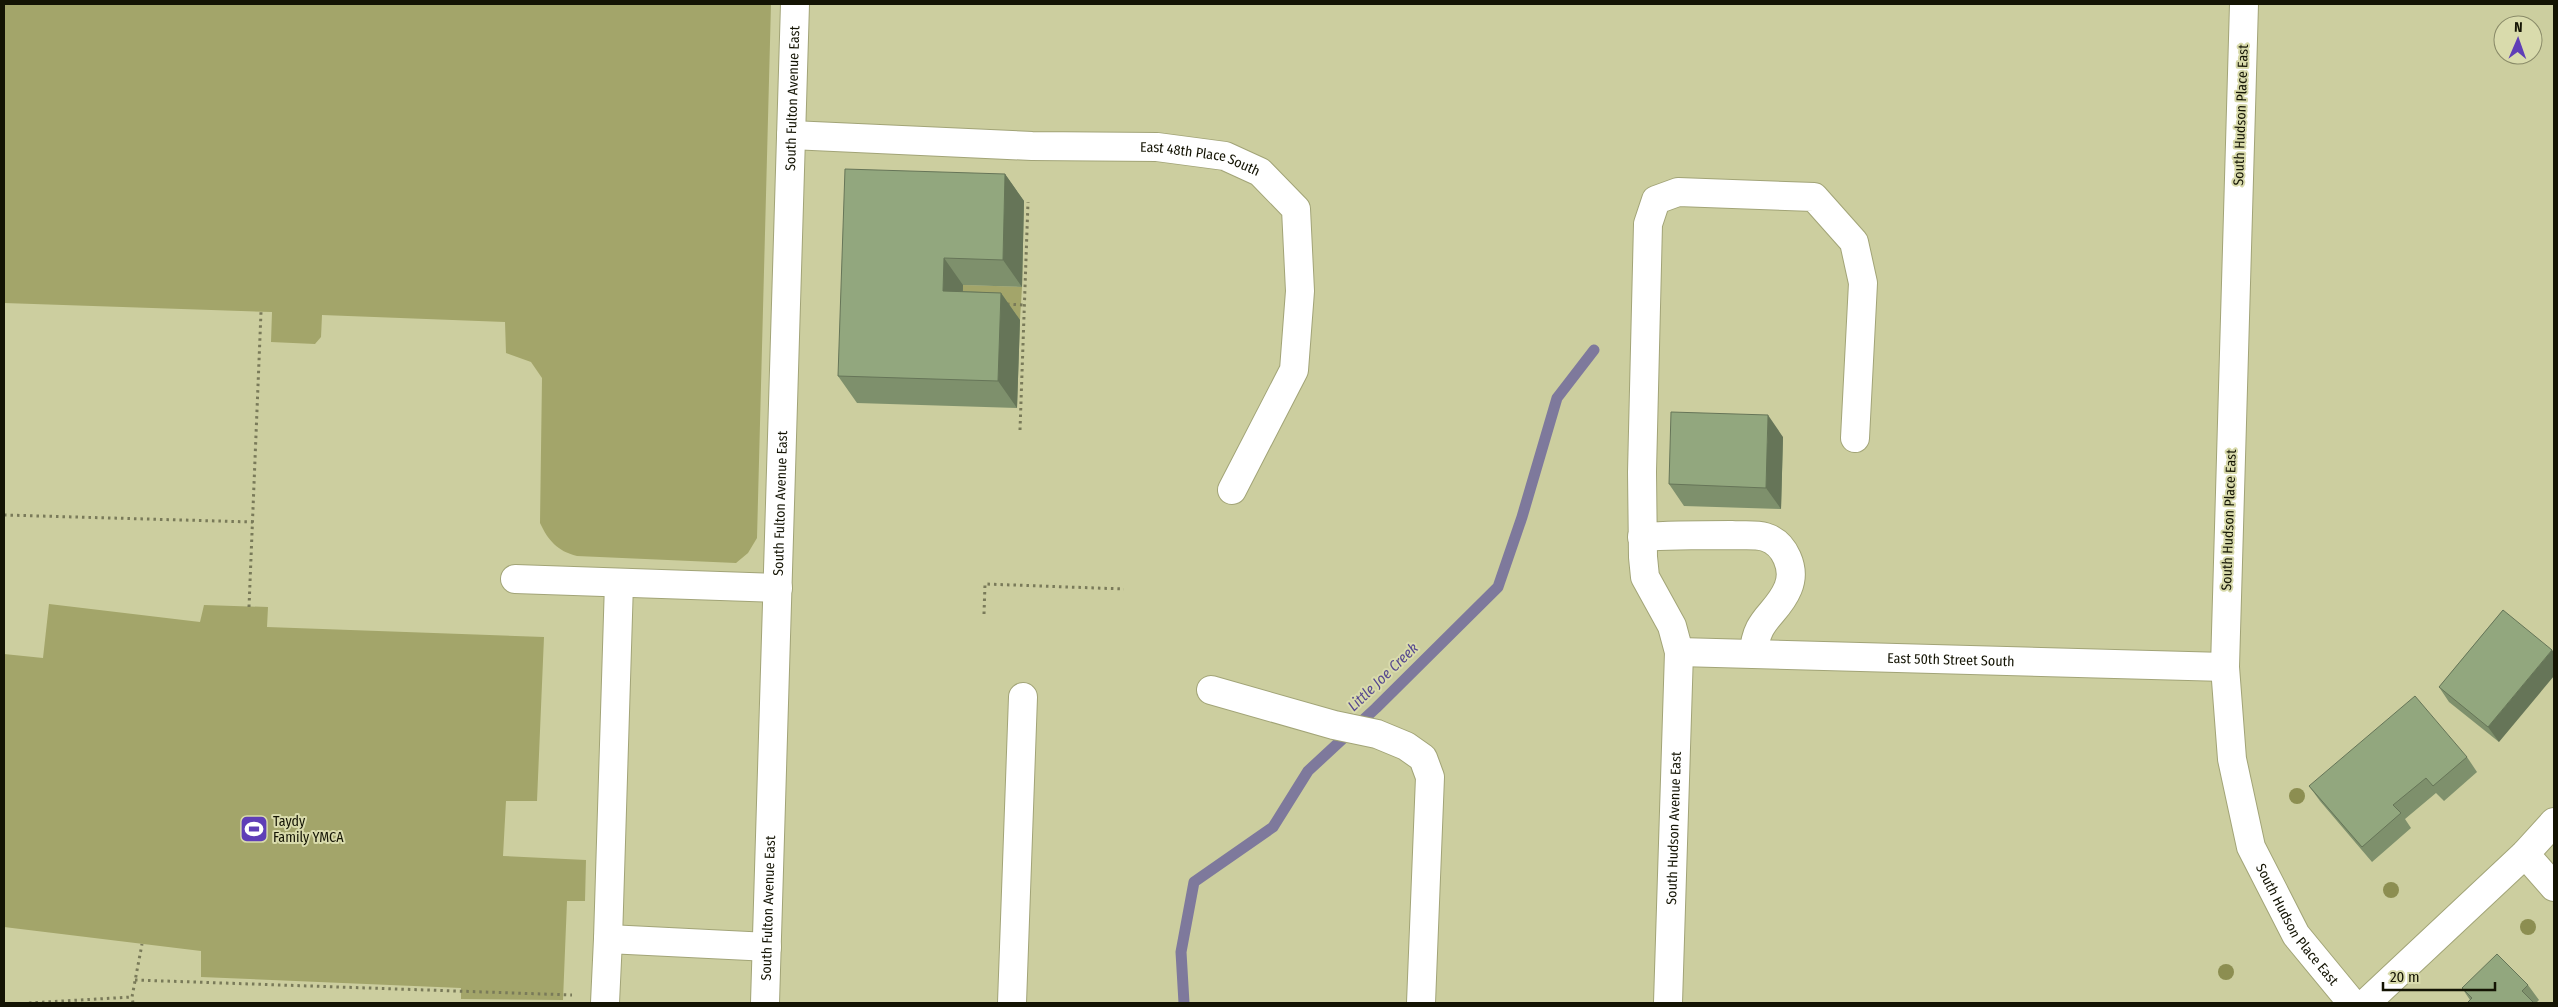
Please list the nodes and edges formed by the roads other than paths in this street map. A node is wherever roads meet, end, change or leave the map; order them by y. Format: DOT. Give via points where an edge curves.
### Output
graph roads {
  1 [pos="795,4"];
  2 [pos="2244,4"];
  3 [pos="791,135"];
  4 [pos="1855,438"];
  5 [pos="1232,490"];
  6 [pos="1642,537"];
  7 [pos="515,579"];
  8 [pos="620,583"];
  9 [pos="778,588"];
  10 [pos="1679,652"];
  11 [pos="1754,654"];
  12 [pos="2225,668"];
  13 [pos="1211,690"];
  14 [pos="1024,697"];
  15 [pos="2554,822"];
  16 [pos="2525,854"];
  17 [pos="2554,888"];
  18 [pos="608,939"];
  19 [pos="767,947"];
  20 [pos="605,1003"];
  21 [pos="766,1003"];
  22 [pos="1012,1003"];
  23 [pos="1421,1003"];
  24 [pos="1668,1003"];
  25 [pos="2352,1003"];
  26 [pos="2366,1003"];
  1 -- 3 [label="street, South Fulton Avenue East"];
  2 -- 12 [label="street, South Hudson Place East"];
  3 -- 5 [label="street, East 48th Place South" via="1157,148 1225,156 1260,172 1296,209 1300,291 1294,370"];
  3 -- 9 [label="street, South Fulton Avenue East"];
  4 -- 6 [label="street, South Hudson Avenue East" via="1862,283 1854,242 1814,196 1678,192 1656,200 1648,224"];
  6 -- 10 [label="street, South Hudson Avenue East" via="1646,577 1672,626"];
  6 -- 11 [label="street" via="1676,534 1753,536 1779,545 1790,564 1788,588 1758,629"];
  7 -- 8 [label="street"];
  8 -- 9 [label="street"];
  8 -- 18 [label="street"];
  9 -- 19 [label="street, South Fulton Avenue East"];
  10 -- 11 [label="street, East 50th Street South"];
  10 -- 24 [label="street, South Hudson Avenue East"];
  11 -- 12 [label="street, East 50th Street South"];
  12 -- 25 [label="street, South Hudson Place East" via="2232,759 2251,847 2296,935"];
  13 -- 23 [label="street" via="1334,726 1377,734 1406,746 1423,758 1430,777"];
  14 -- 22 [label="street"];
  15 -- 16 [label="street"];
  16 -- 17 [label="street"];
  16 -- 26 [label="street"];
  18 -- 19 [label="street"];
  18 -- 20 [label="street"];
  19 -- 21 [label="street, South Fulton Avenue East"];
}
